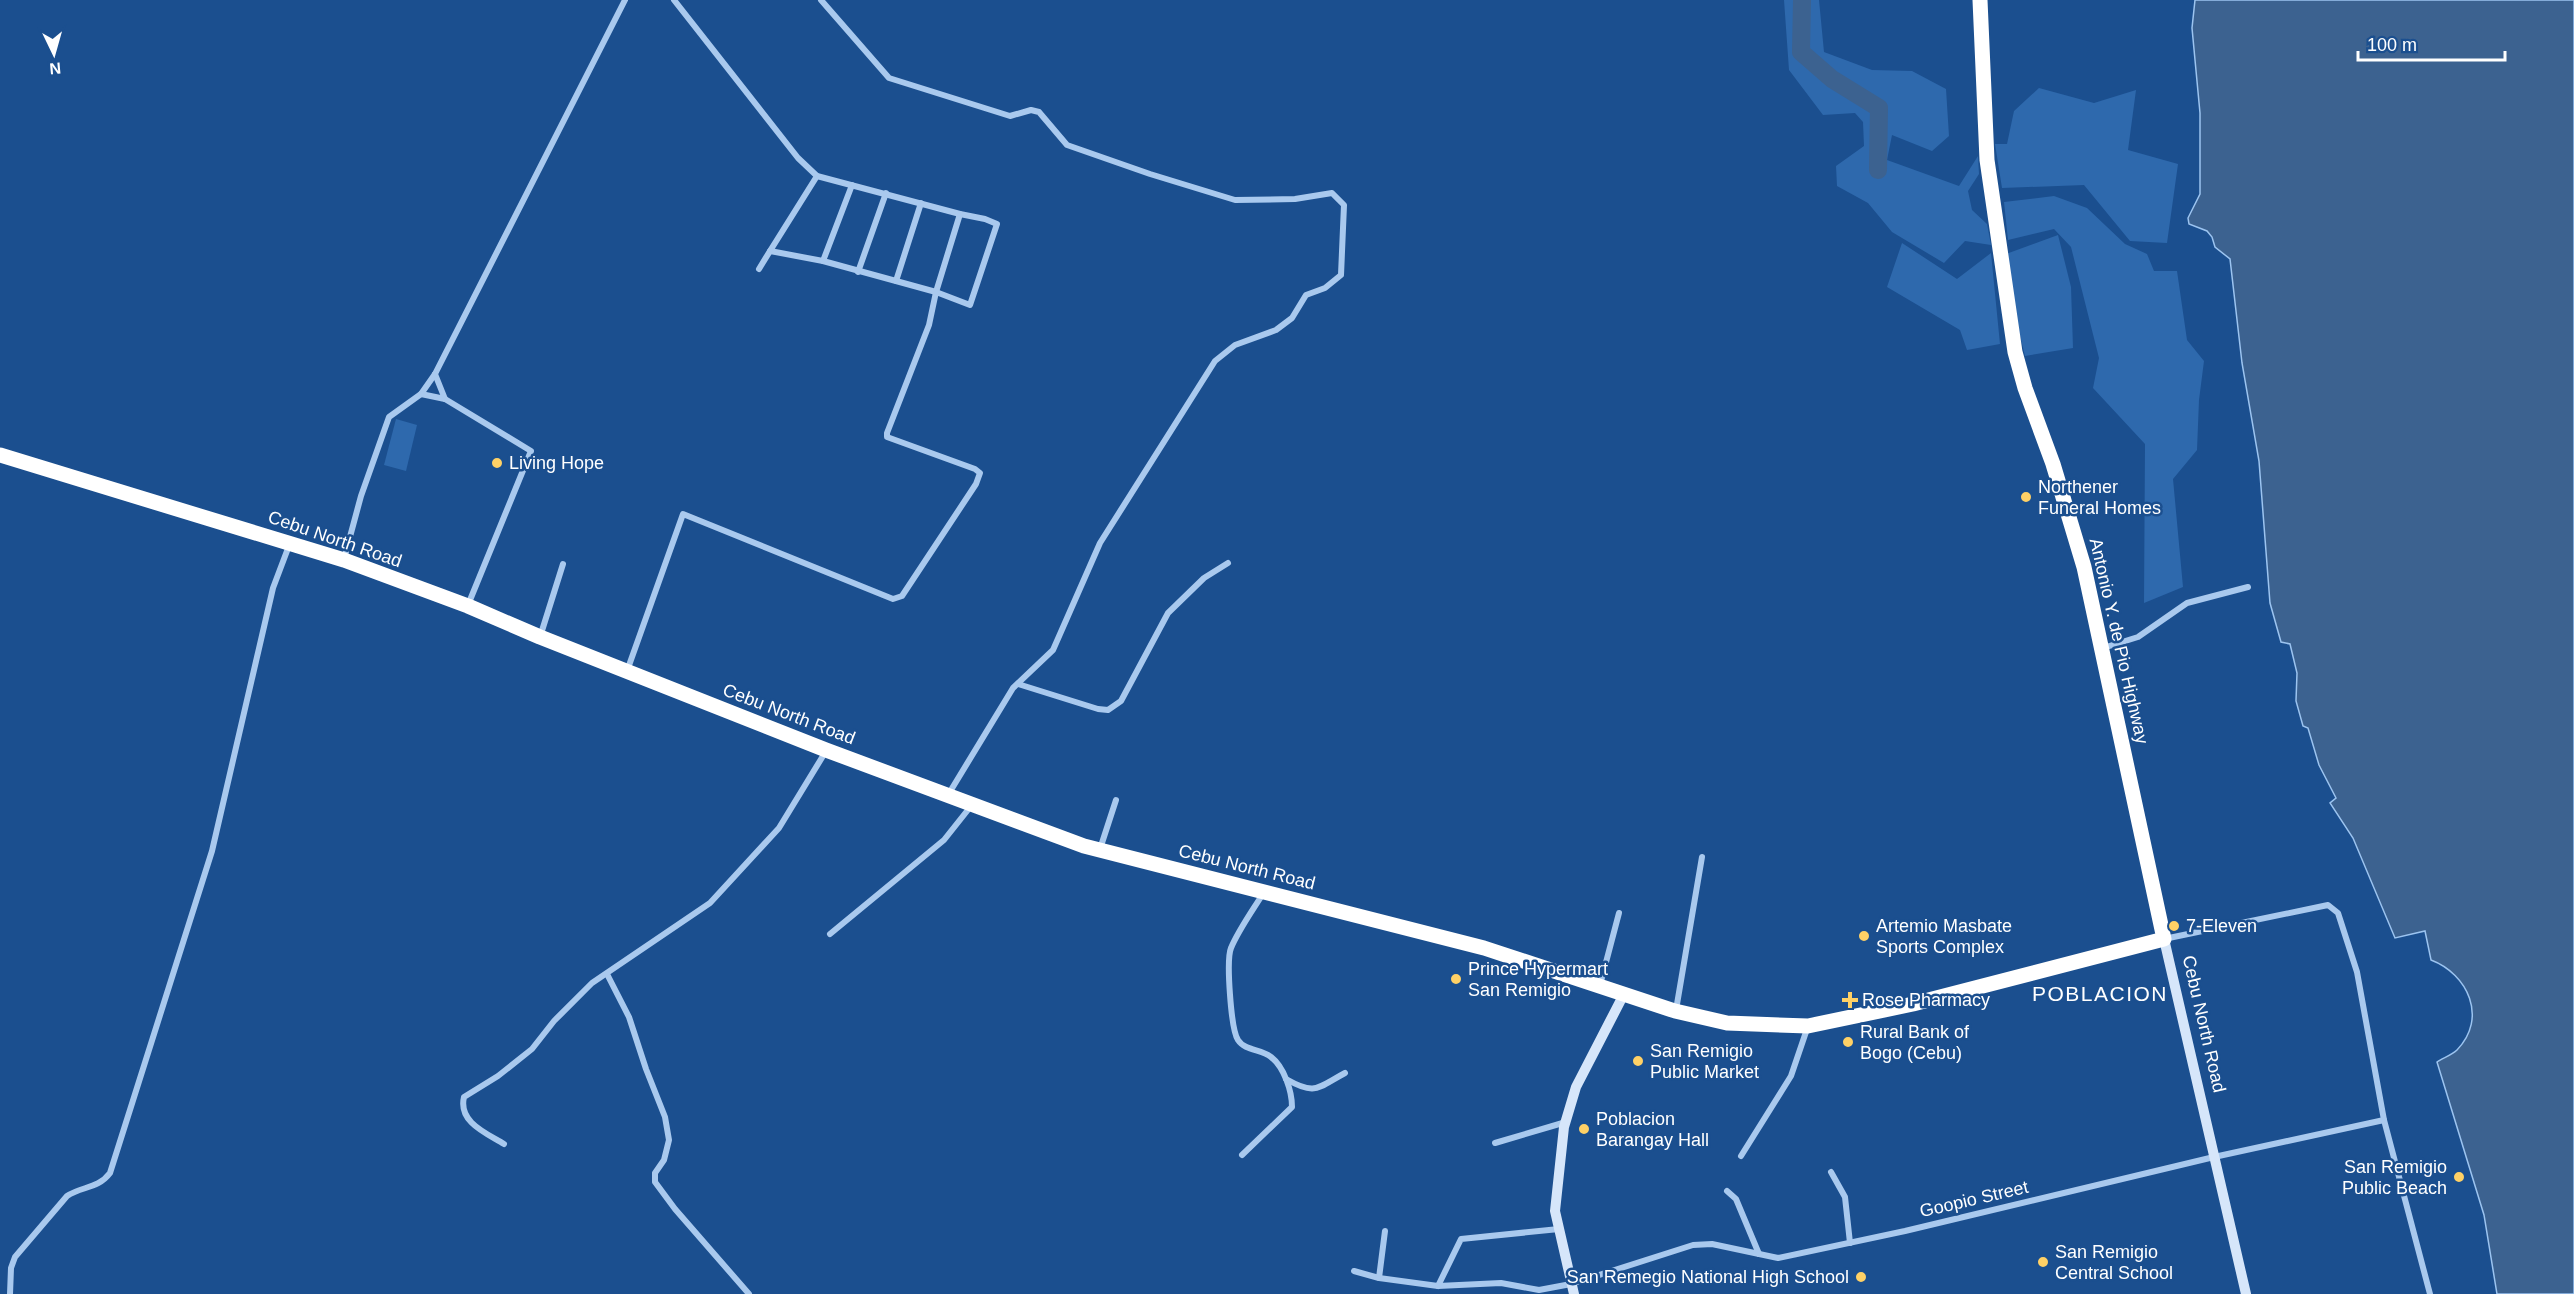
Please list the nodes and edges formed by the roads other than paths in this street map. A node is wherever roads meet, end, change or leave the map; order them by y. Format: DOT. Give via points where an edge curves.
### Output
graph roads {
  1 [pos="625,0"];
  2 [pos="674,0"];
  3 [pos="821,0"];
  4 [pos="1980,0"];
  5 [pos="817,176"];
  6 [pos="852,185"];
  7 [pos="886,193"];
  8 [pos="921,203"];
  9 [pos="960,214"];
  10 [pos="770,251"];
  11 [pos="823,261"];
  12 [pos="759,269"];
  13 [pos="858,272"];
  14 [pos="896,281"];
  15 [pos="936,292"];
  16 [pos="435,374"];
  17 [pos="421,394"];
  18 [pos="445,399"];
  19 [pos="0,455"];
  20 [pos="290,543"];
  21 [pos="344,560"];
  22 [pos="1228,563"];
  23 [pos="563,564"];
  24 [pos="2248,588"];
  25 [pos="468,606"];
  26 [pos="540,637"];
  27 [pos="2102,649"];
  28 [pos="627,672"];
  29 [pos="1018,684"];
  30 [pos="826,750"];
  31 [pos="947,796"];
  32 [pos="1116,800"];
  33 [pos="972,805"];
  34 [pos="1100,850"];
  35 [pos="1702,857"];
  36 [pos="1265,892"];
  37 [pos="1619,913"];
  38 [pos="830,934"];
  39 [pos="2164,939"];
  40 [pos="607,974"];
  41 [pos="1600,985"];
  42 [pos="1624,994"];
  43 [pos="1676,1011"];
  44 [pos="1808,1026"];
  45 [pos="1345,1073"];
  46 [pos="1287,1079"];
  47 [pos="2384,1120"];
  48 [pos="1566,1122"];
  49 [pos="1495,1143"];
  50 [pos="504,1144"];
  51 [pos="1242,1155"];
  52 [pos="1741,1156"];
  53 [pos="2214,1157"];
  54 [pos="1831,1172"];
  55 [pos="1726,1191"];
  56 [pos="1559,1229"];
  57 [pos="1385,1231"];
  58 [pos="1850,1243"];
  59 [pos="1759,1254"];
  60 [pos="1354,1271"];
  61 [pos="1379,1278"];
  62 [pos="1438,1286"];
  63 [pos="1573,1289"];
  64 [pos="10,1294"];
  65 [pos="749,1294"];
  66 [pos="2246,1294"];
  67 [pos="2430,1294"];
  1 -- 16 [label="street"];
  2 -- 5 [label="street" via="798,158"];
  3 -- 29 [label="street" via="889,78 1010,116 1031,110 1039,112 1067,145 1235,200 1295,199 1332,193 1344,205 1341,275 1325,288 1306,295 1292,318 1276,330 1234,345 1215,361 1101,543 1053,650"];
  4 -- 27 [label="highway, Antonio Y. de Pio Highway" via="1987,160 2014,342 2025,388 2084,567"];
  5 -- 6 [label="street"];
  5 -- 10 [label="street"];
  6 -- 7 [label="street"];
  6 -- 11 [label="street"];
  7 -- 8 [label="street"];
  7 -- 13 [label="street"];
  8 -- 9 [label="street"];
  8 -- 14 [label="street"];
  9 -- 15 [label="street"];
  9 -- 15 [label="street" via="998,224 994,240 970,305"];
  10 -- 11 [label="street"];
  10 -- 12 [label="street"];
  11 -- 13 [label="street"];
  13 -- 14 [label="street"];
  14 -- 15 [label="street"];
  15 -- 28 [label="street" via="929,325 887,437 980,473 902,596 881,596 683,514"];
  16 -- 17 [label="street"];
  16 -- 18 [label="street"];
  17 -- 18 [label="street"];
  17 -- 21 [label="street" via="389,417 361,495"];
  18 -- 25 [label="street" via="531,452"];
  19 -- 20 [label="highway, Cebu North Road"];
  20 -- 21 [label="highway, Cebu North Road"];
  20 -- 64 [label="street" via="273,588 212,851 110,1173 103,1183 67,1196 15,1257"];
  21 -- 25 [label="highway, Cebu North Road"];
  22 -- 29 [label="street" via="1204,578 1168,613 1121,701 1108,710"];
  23 -- 26 [label="street"];
  24 -- 27 [label="street" via="2187,603 2138,637"];
  25 -- 26 [label="highway, Cebu North Road"];
  26 -- 28 [label="highway, Cebu North Road"];
  27 -- 39 [label="highway, Antonio Y. de Pio Highway"];
  28 -- 30 [label="highway, Cebu North Road"];
  29 -- 31 [label="street"];
  30 -- 31 [label="highway, Cebu North Road"];
  30 -- 40 [label="street" via="779,828 710,903"];
  31 -- 33 [label="highway, Cebu North Road"];
  32 -- 34 [label="street"];
  33 -- 34 [label="highway, Cebu North Road"];
  33 -- 38 [label="street" via="944,840"];
  34 -- 36 [label="highway, Cebu North Road"];
  35 -- 43 [label="street"];
  36 -- 41 [label="highway, Cebu North Road" via="1484,948"];
  36 -- 46 [label="street" via="1230,950 1230,993 1238,1041 1271,1057"];
  37 -- 41 [label="street"];
  39 -- 44 [label="highway, Cebu North Road" via="1913,1004"];
  39 -- 47 [label="street" via="2328,905 2338,913 2357,972"];
  39 -- 53 [label="main road, Cebu North Road"];
  40 -- 50 [label="street" via="578,995 532,1049 464,1097 465,1116 475,1127"];
  40 -- 65 [label="street" via="629,1017 665,1117 669,1140 655,1182"];
  41 -- 42 [label="highway, Cebu North Road"];
  42 -- 43 [label="highway, Cebu North Road"];
  42 -- 48 [label="main road" via="1576,1087"];
  43 -- 44 [label="highway, Cebu North Road" via="1727,1023"];
  44 -- 52 [label="street" via="1791,1076"];
  45 -- 46 [label="street" via="1315,1089 1305,1089"];
  46 -- 51 [label="street" via="1292,1107"];
  47 -- 53 [label="street, Goopio Street"];
  47 -- 67 [label="street"];
  48 -- 49 [label="street"];
  48 -- 56 [label="main road" via="1555,1211"];
  53 -- 58 [label="street, Goopio Street"];
  53 -- 66 [label="main road, Cebu North Road"];
  54 -- 58 [label="street" via="1845,1197"];
  55 -- 59 [label="street" via="1736,1199"];
  56 -- 62 [label="street" via="1461,1239"];
  56 -- 63 [label="main road"];
  57 -- 61 [label="street"];
  58 -- 59 [label="street, Goopio Street" via="1778,1258"];
  59 -- 63 [label="street, Goopio Street" via="1712,1244 1693,1245"];
  60 -- 61 [label="street, Goopio Street"];
  61 -- 62 [label="street, Goopio Street"];
  62 -- 63 [label="street, Goopio Street" via="1501,1283 1539,1290"];
}
